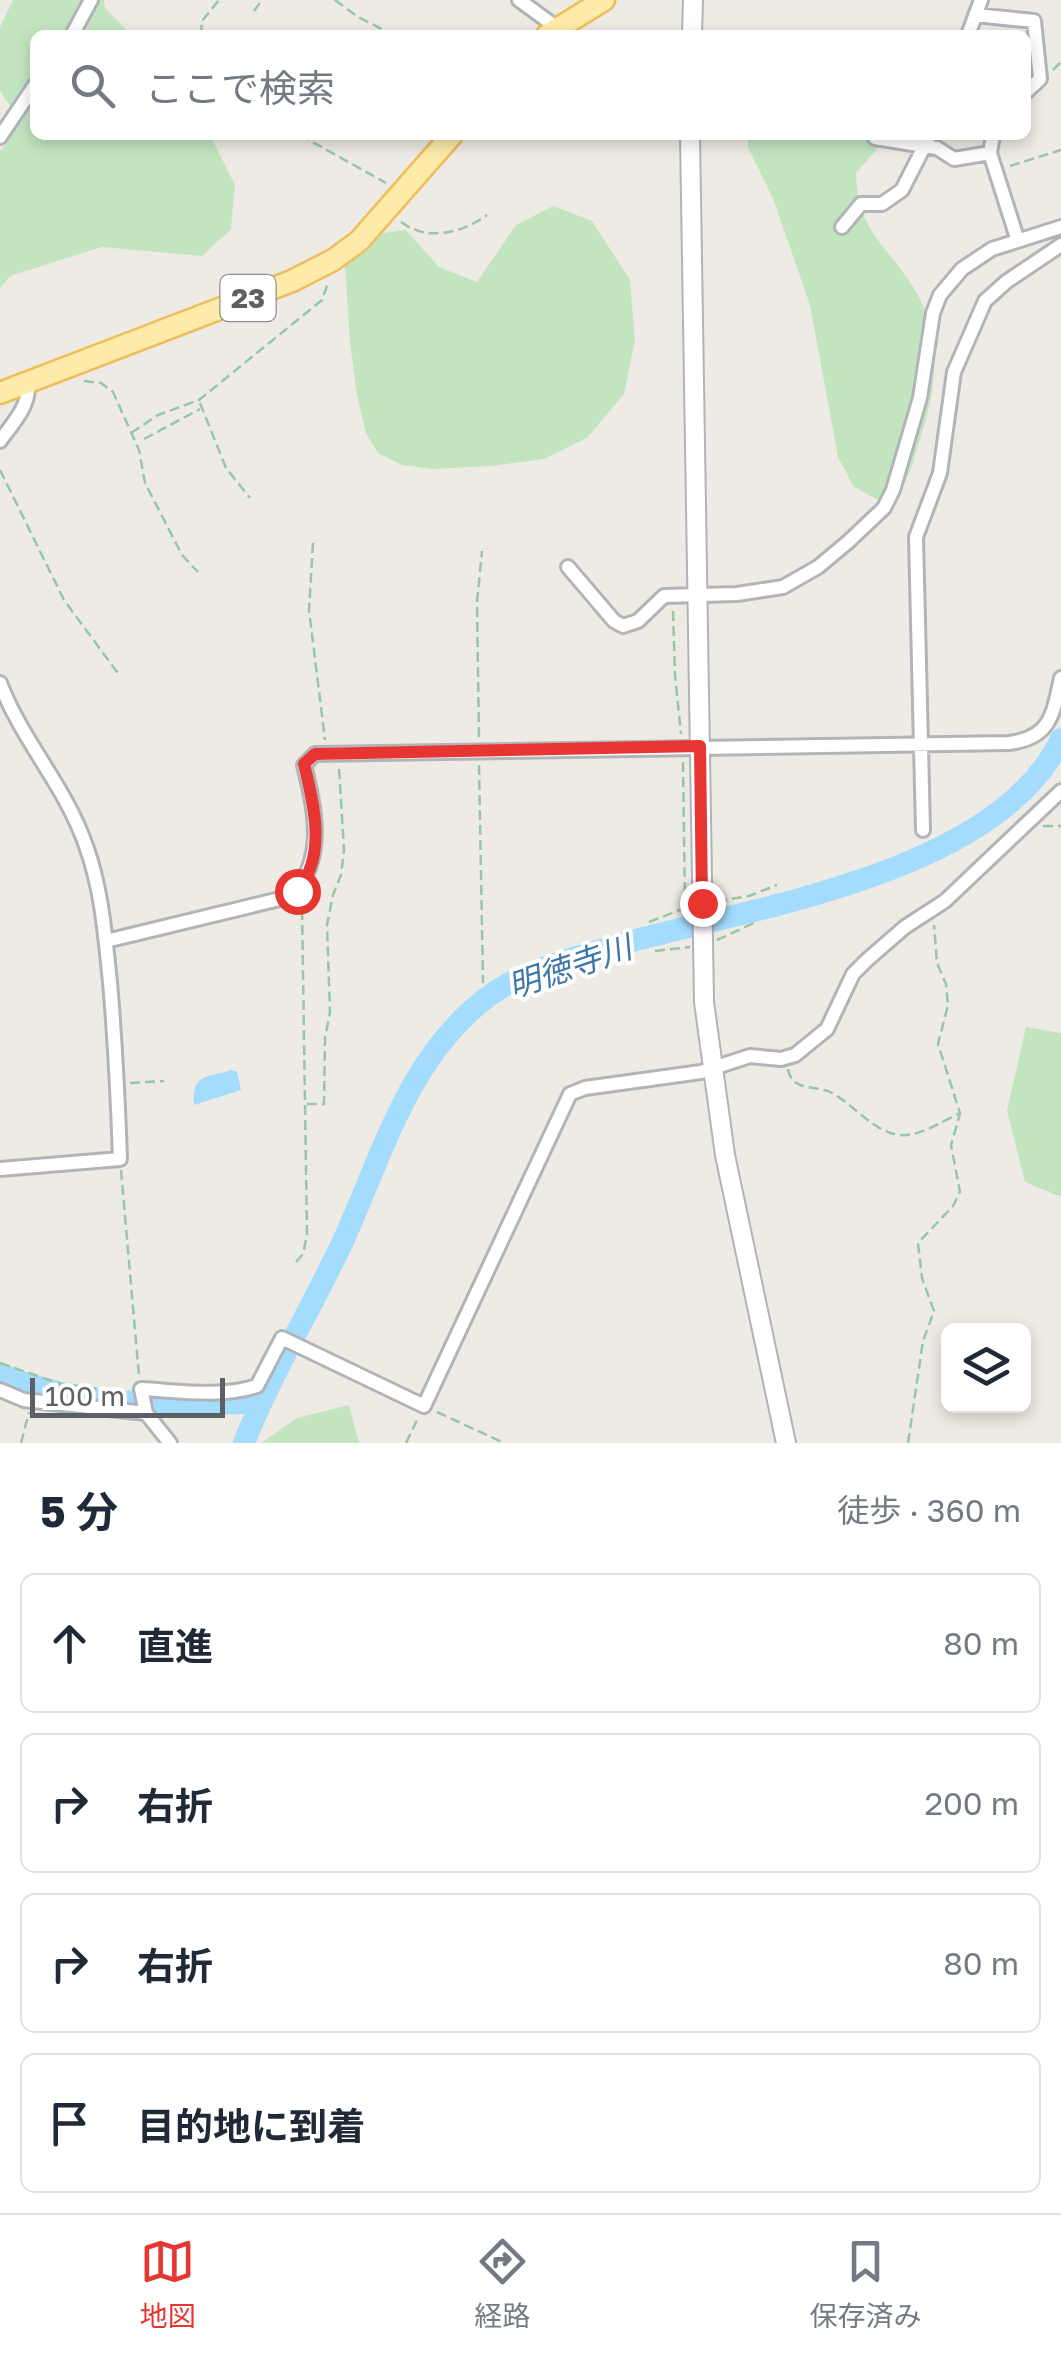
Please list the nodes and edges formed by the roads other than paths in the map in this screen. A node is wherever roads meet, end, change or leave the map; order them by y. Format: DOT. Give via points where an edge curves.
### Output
graph roads {
  1 [pos="91,0"];
  2 [pos="519,0"];
  3 [pos="604,0"];
  4 [pos="693,0"];
  5 [pos="981,0"];
  6 [pos="975,15"];
  7 [pos="75,30"];
  8 [pos="551,30"];
  9 [pos="554,30"];
  10 [pos="692,30"];
  11 [pos="970,30"];
  12 [pos="1031,87"];
  13 [pos="30,92"];
  14 [pos="0,136"];
  15 [pos="448,140"];
  16 [pos="690,140"];
  17 [pos="992,140"];
  18 [pos="928,141"];
  19 [pos="990,153"];
  20 [pos="842,227"];
  21 [pos="1061,227"];
  22 [pos="1017,238"];
  23 [pos="1061,244"];
  24 [pos="27,382"];
  25 [pos="0,394"];
  26 [pos="0,441"];
  27 [pos="568,567"];
  28 [pos="700,596"];
  29 [pos="1061,678"];
  30 [pos="0,683"];
  31 [pos="919,744"];
  32 [pos="700,746"];
  33 [pos="1061,791"];
  34 [pos="923,830"];
  35 [pos="106,940"];
  36 [pos="711,1068"];
  37 [pos="0,1168"];
  38 [pos="0,1390"];
  39 [pos="146,1412"];
  40 [pos="170,1443"];
  41 [pos="786,1443"];
  1 -- 7 [label="street"];
  2 -- 8 [label="street"];
  3 -- 9 [label="main road"];
  4 -- 10 [label="street"];
  5 -- 6 [label="street"];
  6 -- 11 [label="street"];
  6 -- 12 [label="street" via="1034,22 1040,79"];
  13 -- 14 [label="street"];
  15 -- 24 [label="main road, 23" via="360,240 320,267"];
  16 -- 28 [label="street"];
  17 -- 19 [label="street"];
  18 -- 19 [label="street" via="954,159"];
  18 -- 20 [label="street" via="902,190 882,204 861,204"];
  19 -- 22 [label="street"];
  21 -- 22 [label="street"];
  22 -- 28 [label="street" via="978,258 940,295 920,398 884,508 796,582 770,591"];
  23 -- 31 [label="street" via="995,290 954,372 940,473 916,537"];
  24 -- 25 [label="main road, 23"];
  24 -- 26 [label="street" via="25,403"];
  27 -- 28 [label="street" via="622,626 638,621 664,596"];
  28 -- 32 [label="street"];
  29 -- 31 [label="street" via="1048,723 1034,736 1009,743"];
  30 -- 35 [label="street" via="86,844"];
  31 -- 32 [label="street"];
  31 -- 34 [label="street"];
  32 -- 35 [label="street" via="331,752 307,758 315,847 297,891 278,902"];
  32 -- 36 [label="street"];
  33 -- 36 [label="street" via="945,901 853,974 827,1029 796,1055 750,1056"];
  35 -- 37 [label="street" via="120,1159"];
  36 -- 39 [label="street" via="570,1094 424,1406 282,1338 257,1386 141,1389"];
  36 -- 41 [label="street"];
  38 -- 39 [label="street" via="34,1402"];
  39 -- 40 [label="street"];
}
